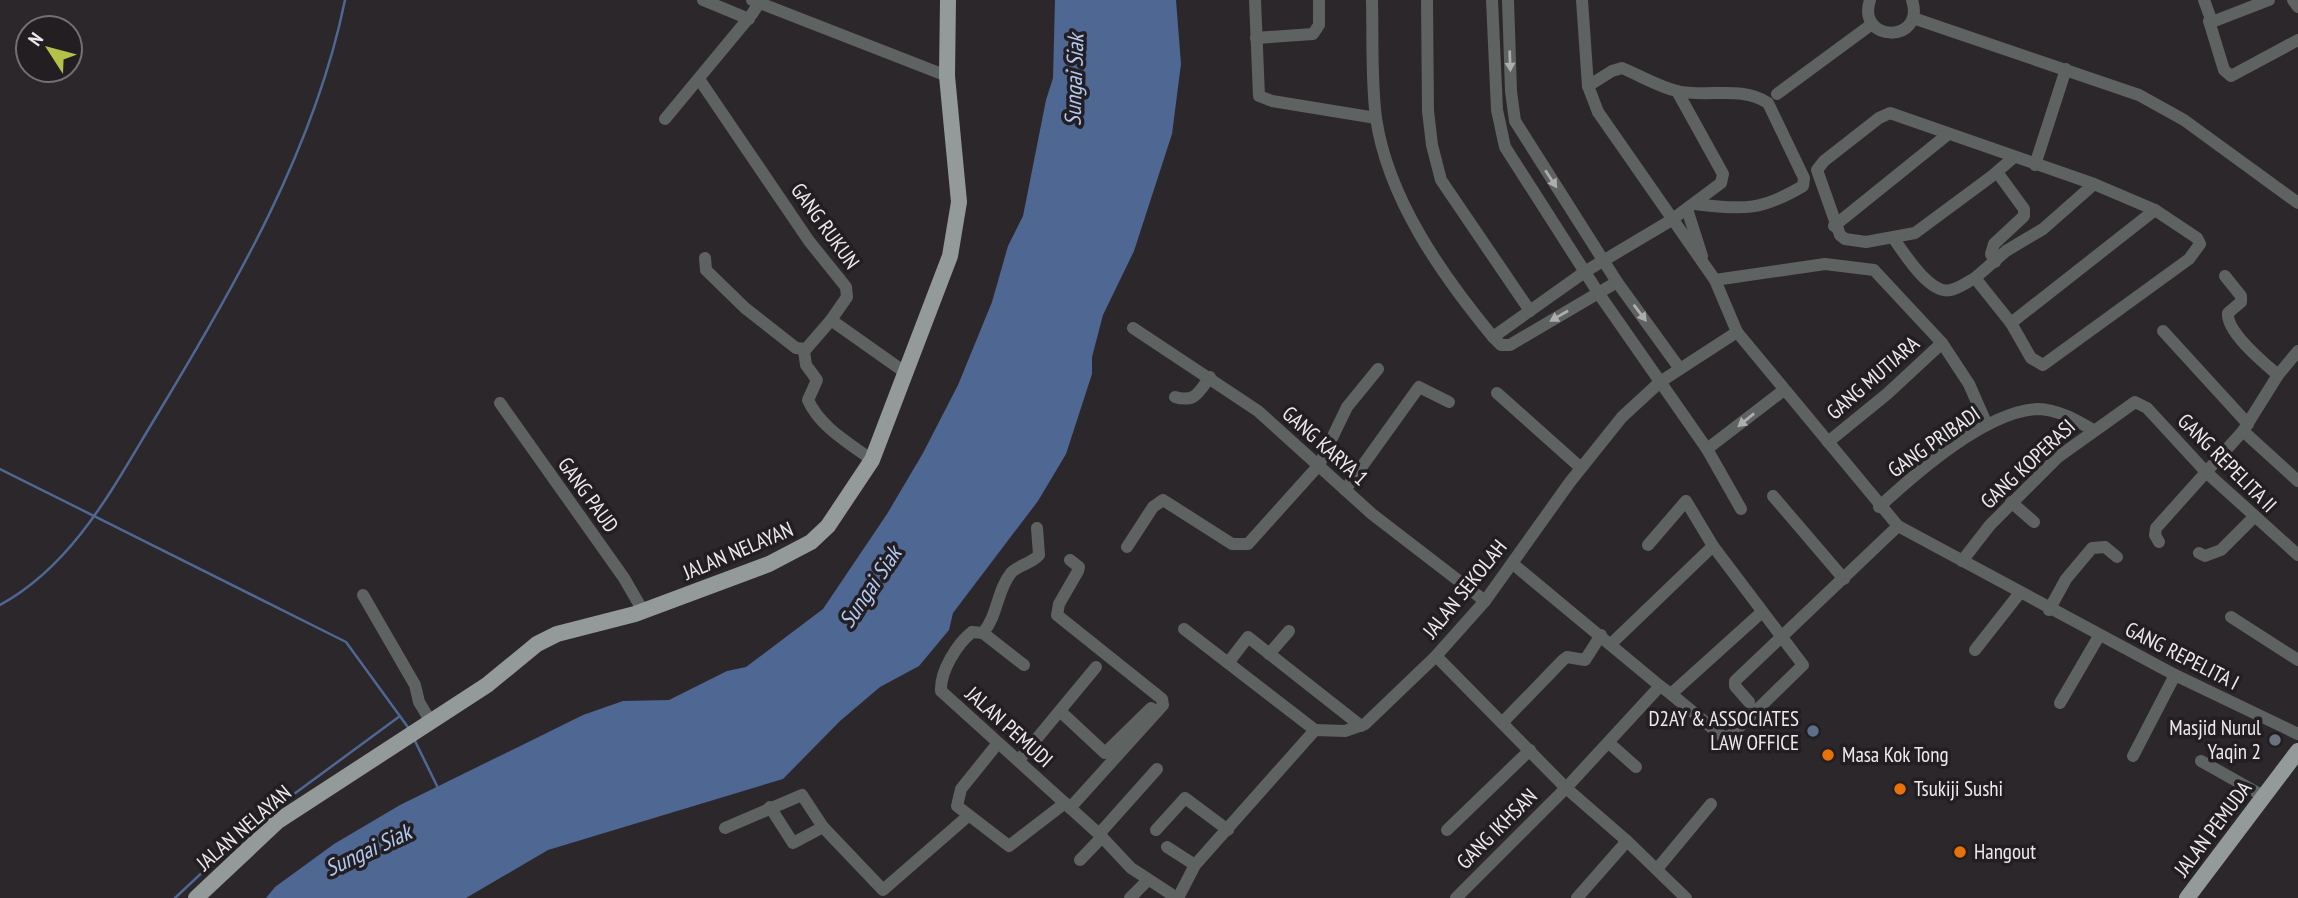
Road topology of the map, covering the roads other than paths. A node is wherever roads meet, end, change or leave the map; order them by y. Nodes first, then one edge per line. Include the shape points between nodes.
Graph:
1 (704, 0) edge
2 (948, 0) edge
3 (1255, 0) edge
4 (1319, 0) edge
5 (1372, 0) edge
6 (1427, 0) edge
7 (1492, 0) edge
8 (1507, 0) edge
9 (1582, 0) edge
10 (1870, 0) edge
11 (1912, 0) edge
12 (2204, 0) edge
13 (2269, 0) edge
14 (2293, 0) edge
15 (755, 7) edge
16 (2298, 7) edge
17 (1913, 18) junction
18 (2209, 21) junction
19 (1872, 24) junction
20 (1256, 38) junction
21 (2298, 40) edge
22 (2066, 69) junction
23 (947, 76) junction
24 (699, 79) junction
25 (1588, 86) junction
26 (1677, 91) junction
27 (1777, 94) dead end
28 (1376, 118) junction
29 (665, 119) dead end
30 (1516, 121) junction
31 (1499, 128) junction
32 (1947, 135) junction
33 (2012, 158) junction
34 (2035, 165) junction
35 (1997, 172) junction
36 (2094, 184) junction
37 (2298, 202) edge
38 (1691, 206) junction
39 (2155, 210) junction
40 (1671, 221) junction
41 (1834, 226) junction
42 (1894, 239) junction
43 (705, 258) dead end
44 (1604, 260) junction
45 (1995, 262) junction
46 (1706, 266) junction
47 (1586, 271) junction
48 (2225, 276) dead end
49 (1975, 278) junction
50 (1715, 281) junction
51 (1616, 282) junction
52 (1598, 294) junction
53 (1530, 311) junction
54 (831, 320) junction
55 (2011, 323) junction
56 (1133, 328) dead end
57 (2163, 331) dead end
58 (1737, 332) junction
59 (1493, 337) junction
60 (1942, 343) junction
61 (1663, 345) junction
62 (804, 351) junction
63 (2298, 351) edge
64 (1644, 358) junction
65 (1378, 369) dead end
66 (1680, 369) junction
67 (906, 373) junction
68 (2278, 375) junction
69 (1210, 377) junction
70 (1660, 382) junction
71 (1784, 390) junction
72 (1497, 393) dead end
73 (1175, 397) dead end
74 (1449, 402) dead end
75 (500, 403) dead end
76 (2129, 405) joint
77 (1987, 425) junction
78 (2245, 428) junction
79 (2093, 430) junction
80 (1828, 442) junction
81 (1707, 449) junction
82 (872, 460) junction
83 (1319, 464) junction
84 (1581, 468) junction
85 (2206, 472) junction
86 (2298, 481) edge
87 (1345, 490) junction
88 (1773, 496) dead end
89 (2011, 502) junction
90 (1879, 507) junction
91 (1741, 509) dead end
92 (2254, 517) junction
93 (2034, 522) dead end
94 (1898, 526) junction
95 (1037, 528) dead end
96 (2159, 542) dead end
97 (1648, 545) dead end
98 (1713, 546) junction
99 (1127, 547) dead end
100 (2199, 553) dead end
101 (2298, 555) edge
102 (2117, 557) dead end
103 (1070, 560) dead end
104 (1962, 561) junction
105 (1513, 564) junction
106 (1844, 579) junction
107 (2019, 594) junction
108 (363, 595) dead end
109 (1485, 601) junction
110 (2049, 610) junction
111 (643, 611) junction
112 (1762, 612) junction
113 (2231, 617) dead end
114 (1184, 629) dead end
115 (1289, 631) dead end
116 (983, 633) junction
117 (1783, 636) junction
118 (2099, 636) junction
119 (1606, 639) junction
120 (1975, 650) dead end
121 (1269, 654) junction
122 (1436, 656) junction
123 (2298, 660) edge
124 (1227, 663) junction
125 (1024, 665) dead end
126 (1096, 667) dead end
127 (2175, 675) junction
128 (1666, 690) junction
129 (1749, 702) dead end
130 (2060, 703) dead end
131 (1151, 708) dead end
132 (1061, 712) junction
133 (1503, 723) junction
134 (426, 724) junction
135 (1361, 726) junction
136 (1315, 730) junction
137 (2298, 734) edge
138 (998, 743) junction
139 (1609, 743) junction
140 (1530, 751) junction
141 (2298, 751) edge
142 (2133, 756) dead end
143 (1018, 760) junction
144 (2201, 761) dead end
145 (1636, 767) dead end
146 (1157, 769) dead end
147 (1566, 788) junction
148 (2265, 797) junction
149 (1711, 803) dead end
150 (1068, 806) junction
151 (770, 807) junction
152 (968, 816) junction
153 (823, 827) junction
154 (725, 828) dead end
155 (1156, 830) dead end
156 (1228, 830) junction
157 (1447, 830) dead end
158 (1101, 836) junction
159 (1627, 841) junction
160 (1167, 847) dead end
161 (1080, 860) dead end
162 (1195, 865) junction
163 (1657, 869) junction
164 (1148, 880) junction
165 (196, 898) edge
166 (1130, 898) edge
167 (1178, 898) edge
168 (1456, 898) edge
169 (1577, 898) edge
170 (1686, 898) edge
171 (2187, 898) edge

1 - 15 street
2 - 23 main road, JALAN NELAYAN
3 - 20 street
4 - 20 street via 1319,25 1313,34
5 - 28 street
6 - 53 street via 1428,111 1441,180
7 - 31 street
8 -> 30 street
9 - 25 street
10 - 19 street
11 - 17 street
12 - 18 street
13 - 18 street
14 - 16 street
15 - 23 street
15 - 24 street
17 - 19 street via 1903,30 1892,33
17 - 22 street
18 - 21 street via 2224,70 2231,76
19 - 27 street
20 - 28 street via 1259,96
22 - 34 street
22 - 37 street via 2139,95 2184,120
23 - 67 main road, JALAN NELAYAN via 959,216 950,256
24 - 29 street
24 - 54 street, GANG RUKUN via 802,232 846,287 847,297
25 - 26 street via 1622,68
25 - 40 street via 1598,113
26 - 38 street via 1723,174 1721,183
26 - 38 street via 1756,96 1768,103 1806,182 1777,202 1749,209
28 - 59 street via 1411,219
30 - 31 street
30 -> 44 street
31 - 47 street via 1505,147
32 - 33 street
32 - 41 street
32 - 41 street via 1890,113 1824,161 1817,170
33 - 34 street
33 - 35 street
34 - 36 street
35 - 42 street via 1915,233
35 - 45 street via 2024,209 2024,216 1994,244 1991,254
36 - 39 street
36 - 45 street via 2043,229
38 - 40 street
38 - 46 street
39 - 55 street
39 - 55 street via 2197,238 2200,244 2189,259 2043,365 2031,358
40 - 44 street
40 - 46 street
41 - 42 street via 1845,239
42 - 49 street via 1914,267 1939,290 1948,291
43 - 62 street via 706,270 745,308
44 - 47 street
44 - 51 street
45 - 49 street
46 - 50 street, GANG REPELITA I
47 - 52 street
47 - 53 street
48 - 68 street via 2241,296 2241,302 2228,313 2228,322 2255,356
49 - 55 street
50 - 58 street, GANG REPELITA I
50 - 60 street via 1825,264 1867,267 1880,274
51 - 52 street
51 -> 61 street
52 -> 59 street via 1510,345 1500,345
52 - 64 street
53 - 59 street
54 - 62 street
54 - 67 street
56 - 69 street, GANG KARYA 1
57 - 78 street
58 - 66 street, JALAN SEKOLAH
58 - 71 street, GANG REPELITA I
60 - 77 street via 1969,384
60 - 80 street, GANG MUTIARA
61 - 64 street
61 - 66 street
62 - 82 street via 806,365 817,380 808,400 812,410
63 - 68 street
64 - 70 street
65 - 83 street via 1347,407
66 - 70 street, JALAN SEKOLAH
67 - 82 main road, JALAN NELAYAN
68 - 78 street
69 - 73 street via 1193,399
69 - 83 street, GANG KARYA 1
70 - 81 street
70 - 84 street, JALAN SEKOLAH via 1622,418
71 - 80 street, GANG REPELITA I
71 -> 81 street
72 - 84 street
74 - 87 street via 1419,387
75 - 111 street, GANG PAUD
76 - 79 street, GANG KOPERASI
76 - 85 street, GANG REPELITA II via 2136,402 2147,408
77 - 79 street, GANG PRIBADI via 2040,409 2072,417
77 - 90 street, GANG PRIBADI
78 - 85 street
78 - 86 street
79 - 89 street, GANG KOPERASI
80 - 90 street, GANG REPELITA I
81 - 91 street
82 - 111 main road, JALAN NELAYAN via 846,502 811,542 769,564
83 - 87 street, GANG KARYA 1
83 - 99 street via 1243,546 1232,544 1163,500 1153,507
84 - 105 street, JALAN SEKOLAH
85 - 92 street, GANG REPELITA II
85 - 96 street via 2156,528
87 - 109 street, GANG KARYA 1
88 - 106 street
89 - 93 street
89 - 104 street, GANG KOPERASI
90 - 94 street, GANG REPELITA I
92 - 100 street via 2214,555
92 - 101 street, GANG REPELITA II
94 - 104 street, GANG REPELITA I
94 - 106 street
95 - 116 street via 1039,555 1010,575 994,620
97 - 98 street via 1686,501
98 - 112 street
98 - 119 street
102 - 110 street via 2105,547 2092,548 2066,579
103 - 150 street via 1079,567 1057,615 1162,699 1163,705
104 - 107 street, GANG REPELITA I
105 - 109 street, JALAN SEKOLAH
105 - 119 street
106 - 117 street
107 - 110 street, GANG REPELITA I
107 - 120 street
108 - 134 street via 415,685
109 - 122 street, JALAN SEKOLAH
110 - 118 street, GANG REPELITA I
111 - 134 main road, JALAN NELAYAN via 557,634 537,644 487,685
112 - 117 street
112 - 128 street, GANG IKHSAN
113 - 123 street
114 - 124 street
115 - 121 street
116 - 125 street
116 - 138 street, JALAN PEMUDI via 972,632 965,638 943,674 941,691
117 - 128 street via 1802,668 1729,737
117 - 129 street via 1734,682
118 - 127 street, GANG REPELITA I
118 - 130 street
119 - 128 street
119 - 133 street via 1585,660 1563,660
121 - 124 street via 1248,637
121 - 135 street
122 - 133 street, JALAN SEKOLAH
122 - 135 street
124 - 136 street
126 - 132 street
127 - 137 street, GANG REPELITA I
127 - 142 street
128 - 139 street, GANG IKHSAN
131 - 132 street via 1105,753
132 - 143 street
133 - 140 street, JALAN SEKOLAH
134 - 165 main road, JALAN NELAYAN via 278,821
135 - 136 street via 1345,732
136 - 156 street
138 - 143 street, JALAN PEMUDI
138 - 152 street via 957,794 957,806
139 - 145 street
139 - 147 street, GANG IKHSAN
140 - 147 street, JALAN SEKOLAH
140 - 157 street
141 - 148 main road, JALAN PEMUDA
143 - 150 street, JALAN PEMUDI
144 - 148 street
146 - 158 street
147 - 159 street, JALAN SEKOLAH
147 - 168 street, GANG IKHSAN
148 - 171 main road, JALAN PEMUDA
149 - 163 street
150 - 152 street via 1009,846
150 - 158 street, JALAN PEMUDI
151 - 153 street via 802,795
151 - 153 street via 793,844
151 - 154 street
152 - 153 street via 883,890
155 - 156 street via 1185,798
156 - 162 street
158 - 161 street
158 - 164 street, JALAN PEMUDI
159 - 163 street, JALAN SEKOLAH
159 - 169 street
160 - 162 street
162 - 167 street
163 - 170 street, JALAN SEKOLAH
164 - 166 street
164 - 167 street, JALAN PEMUDI

